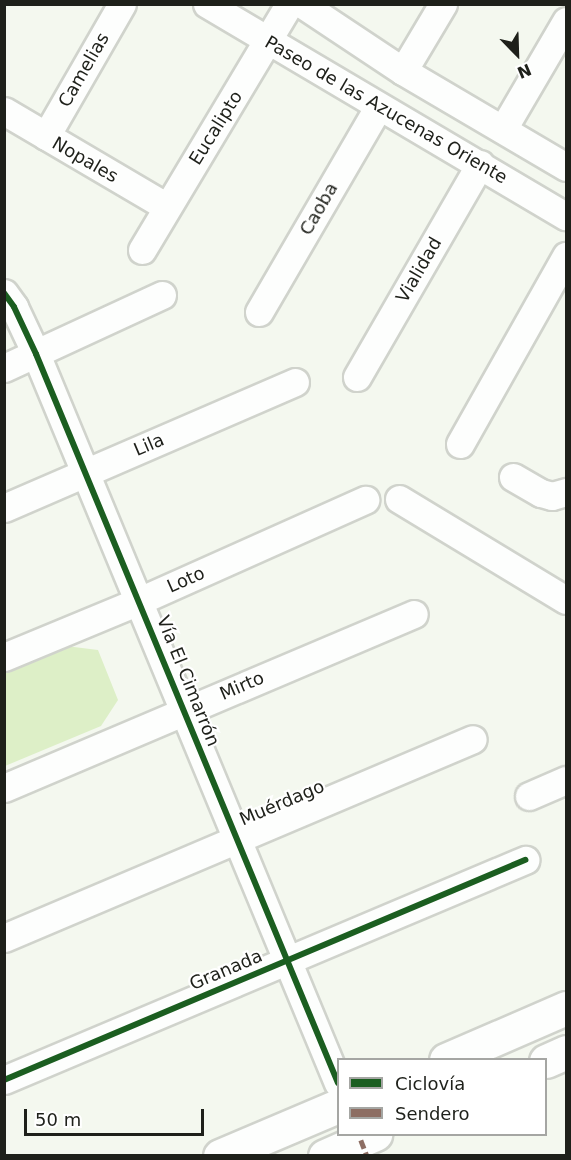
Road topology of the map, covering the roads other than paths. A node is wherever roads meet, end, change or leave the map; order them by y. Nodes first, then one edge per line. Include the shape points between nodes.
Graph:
1 (122, 4) edge
2 (207, 4) edge
3 (289, 4) edge
4 (302, 4) edge
5 (443, 4) edge
6 (567, 21) edge
7 (268, 42) junction
8 (403, 71) junction
9 (379, 106) junction
10 (4, 111) edge
11 (503, 129) junction
12 (46, 136) junction
13 (480, 164) junction
14 (567, 167) edge
15 (167, 207) junction
16 (567, 216) edge
17 (142, 250) dead end
18 (567, 256) edge
19 (4, 293) edge
20 (162, 295) dead end
21 (259, 312) dead end
22 (35, 354) junction
23 (4, 368) edge
24 (357, 377) dead end
25 (294, 382) dead end
26 (460, 444) dead end
27 (84, 474) junction
28 (513, 477) dead end
29 (567, 492) edge
30 (399, 499) dead end
31 (366, 500) dead end
32 (4, 508) edge
33 (567, 600) edge
34 (139, 601) junction
35 (414, 614) dead end
36 (4, 657) edge
37 (184, 710) junction
38 (473, 739) dead end
39 (567, 780) edge
40 (4, 788) edge
41 (529, 796) dead end
42 (236, 838) junction
43 (525, 860) dead end
44 (4, 938) edge
45 (290, 960) junction
46 (567, 1008) edge
47 (567, 1053) edge
48 (448, 1058) edge
49 (547, 1062) edge
50 (337, 1078) edge
51 (4, 1080) edge
52 (337, 1107) edge
53 (366, 1141) edge
54 (220, 1155) edge
55 (325, 1155) edge

1 - 12 street, Camelias
2 - 7 street, Paseo de las Azucenas Oriente
3 - 7 street, Eucalipto
4 - 8 street
5 - 8 street
6 - 11 street
7 - 9 street, Paseo de las Azucenas Oriente
7 - 15 street, Eucalipto
8 - 11 street
9 - 13 street, Paseo de las Azucenas Oriente
9 - 21 street, Caoba
10 - 12 street, Nopales
11 - 14 street
12 - 15 street, Nopales
13 - 16 street, Paseo de las Azucenas Oriente
13 - 24 street, Vialidad
15 - 17 street, Eucalipto
18 - 26 street
19 - 22 street, Vía El Cimarrón
20 - 22 street
22 - 23 street
22 - 27 street, Vía El Cimarrón
25 - 27 street, Lila
27 - 32 street, Lila
27 - 34 street, Vía El Cimarrón
28 - 29 street via 540,493 552,496
30 - 33 street via 435,507
31 - 34 street, Loto
34 - 36 street, Loto
34 - 37 street, Vía El Cimarrón
35 - 37 street, Mirto
37 - 40 street, Mirto
37 - 42 street, Vía El Cimarrón
38 - 42 street, Muérdago
39 - 41 street
42 - 44 street, Muérdago
42 - 45 street, Vía El Cimarrón
43 - 45 street, Granada
45 - 50 street, Vía El Cimarrón
45 - 51 street, Granada
46 - 48 street
47 - 49 street
52 - 54 street
53 - 55 street

